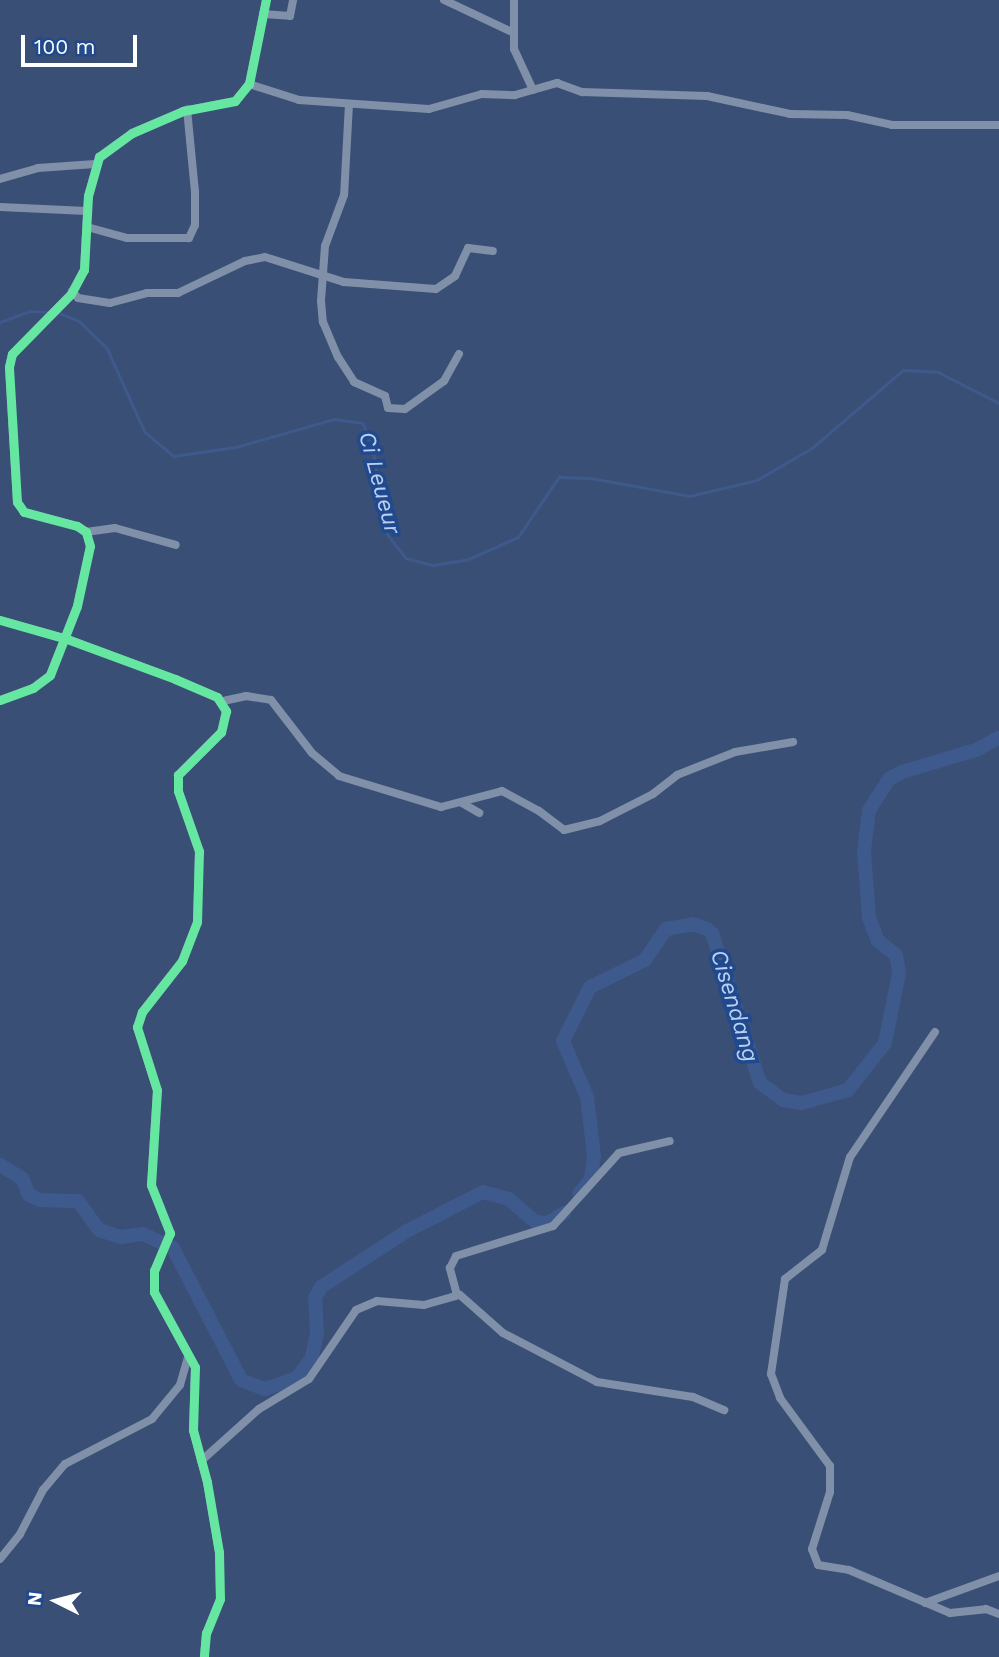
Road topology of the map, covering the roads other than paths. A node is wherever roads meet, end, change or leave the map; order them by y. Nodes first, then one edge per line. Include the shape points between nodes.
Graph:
1 (266, 0) edge
2 (293, 0) edge
3 (444, 0) edge
4 (514, 0) edge
5 (263, 14) junction
6 (512, 32) junction
7 (248, 85) junction
8 (533, 90) junction
9 (349, 104) junction
10 (187, 109) junction
11 (999, 125) edge
12 (94, 164) junction
13 (0, 179) edge
14 (0, 208) edge
15 (87, 211) junction
16 (87, 227) junction
17 (493, 251) dead end
18 (324, 276) junction
19 (72, 293) junction
20 (459, 354) dead end
21 (86, 532) junction
22 (176, 545) dead end
23 (0, 620) edge
24 (67, 639) junction
25 (0, 700) edge
26 (223, 701) junction
27 (793, 742) dead end
28 (462, 803) junction
29 (479, 813) dead end
30 (935, 1032) dead end
31 (670, 1141) dead end
32 (457, 1295) junction
33 (188, 1357) junction
34 (724, 1410) dead end
35 (201, 1461) junction
36 (0, 1559) edge
37 (999, 1576) edge
38 (925, 1603) junction
39 (999, 1614) edge
40 (204, 1657) edge

1 - 5 street
2 - 5 street via 290,16
3 - 6 street
4 - 6 street
5 - 7 street
6 - 8 street via 517,60
7 - 9 street via 283,97
7 - 10 street via 231,104
8 - 9 street via 515,95 481,94 429,109
8 - 11 street via 557,83 582,92 707,96 790,114 847,115 892,125
9 - 18 street via 344,195 325,246
10 - 12 street via 132,133
10 - 16 street via 195,192 195,225 189,238 127,238
12 - 13 street via 38,168
12 - 15 street
14 - 15 street
15 - 16 street
16 - 19 street via 84,270
17 - 18 street via 468,248 455,276 436,289 404,289
18 - 19 street via 265,257 245,261 178,293 147,293 110,303
18 - 20 street via 322,317 338,357 354,382 385,396 388,408 416,405 448,376
19 - 21 street via 20,344 9,367 17,502 23,512 55,517
21 - 22 street via 115,528
21 - 24 street via 88,556
23 - 24 street
24 - 25 street via 44,681
24 - 26 street
26 - 28 street via 246,696 271,700 312,753 339,776 429,804
26 - 33 street via 227,720 221,732 183,768 177,784 199,851 197,922 182,961 142,1012 137,1027 157,1090 151,1185 170,1240 154,1271 154,1292
27 - 28 street via 735,752 677,775 653,794 600,821 566,830 511,793 492,792
28 - 29 street
30 - 38 street via 850,1157 822,1250 785,1279 771,1366 780,1398 830,1466 832,1484 813,1539 814,1560 823,1568 849,1570
31 - 32 street via 619,1153 553,1226 456,1256 450,1268
32 - 34 street via 510,1337 592,1380 693,1397
32 - 35 street via 424,1305 377,1301 362,1305 309,1379 259,1409
33 - 35 street via 196,1372 193,1430
33 - 36 street via 180,1385 152,1419 65,1464
35 - 40 street via 221,1574 220,1599 206,1633
37 - 38 street
38 - 39 street via 957,1614 986,1609

